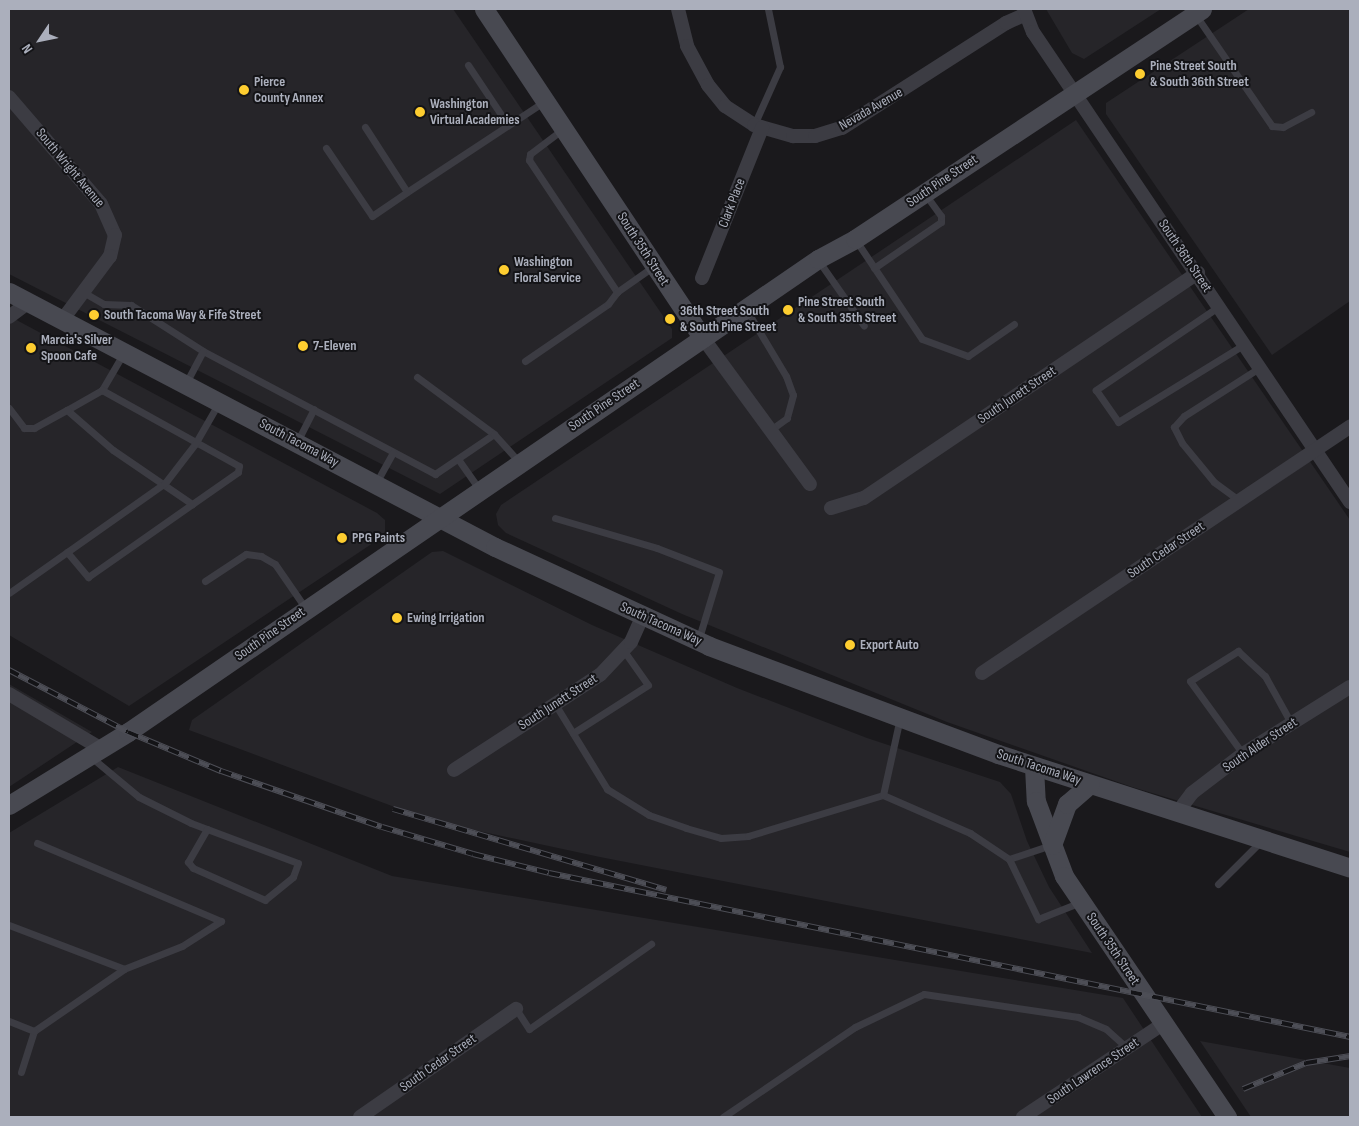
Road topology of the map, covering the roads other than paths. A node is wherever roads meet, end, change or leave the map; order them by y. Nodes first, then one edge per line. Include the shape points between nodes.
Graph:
1 (484, 9) edge
2 (678, 9) edge
3 (768, 9) edge
4 (1198, 11) edge
5 (1024, 12) edge
6 (468, 65) dead end
7 (1075, 92) junction
8 (9, 97) edge
9 (545, 101) junction
10 (1310, 112) dead end
11 (508, 125) junction
12 (758, 126) junction
13 (365, 127) dead end
14 (564, 129) junction
15 (326, 148) dead end
16 (407, 192) junction
17 (924, 193) junction
18 (855, 239) junction
19 (818, 260) junction
20 (654, 266) junction
21 (874, 268) junction
22 (1198, 273) junction
23 (702, 278) dead end
24 (9, 292) edge
25 (82, 292) junction
26 (616, 292) junction
27 (29, 302) junction
28 (746, 308) junction
29 (1218, 308) junction
30 (9, 316) edge
31 (63, 319) junction
32 (1014, 324) dead end
33 (864, 326) dead end
34 (702, 338) junction
35 (1244, 344) junction
36 (203, 351) junction
37 (125, 352) junction
38 (525, 361) dead end
39 (1259, 368) junction
40 (417, 377) dead end
41 (186, 383) junction
42 (102, 390) junction
43 (220, 401) junction
44 (9, 408) edge
45 (314, 409) junction
46 (67, 410) junction
47 (1350, 427) edge
48 (768, 431) junction
49 (494, 434) junction
50 (297, 442) junction
51 (195, 444) junction
52 (1316, 450) junction
53 (393, 452) junction
54 (458, 459) junction
55 (520, 463) junction
56 (165, 483) junction
57 (376, 484) junction
58 (810, 484) dead end
59 (480, 490) junction
60 (1240, 501) junction
61 (1350, 502) edge
62 (192, 504) junction
63 (831, 508) dead end
64 (440, 518) junction
65 (555, 518) dead end
66 (67, 552) junction
67 (205, 581) dead end
68 (9, 593) edge
69 (306, 609) junction
70 (642, 617) junction
71 (698, 641) junction
72 (624, 651) junction
73 (982, 673) dead end
74 (1350, 687) edge
75 (9, 694) edge
76 (555, 704) junction
77 (900, 716) junction
78 (1291, 723) junction
79 (573, 734) junction
80 (94, 752) junction
81 (1243, 754) junction
82 (1034, 767) junction
83 (454, 770) dead end
84 (1090, 784) junction
85 (883, 796) junction
86 (9, 805) edge
87 (1177, 813) junction
88 (207, 829) junction
89 (1262, 840) junction
90 (37, 843) dead end
91 (1052, 845) junction
92 (1010, 859) junction
93 (1350, 868) edge
94 (1218, 884) dead end
95 (1081, 902) junction
96 (9, 925) edge
97 (651, 944) dead end
98 (124, 969) junction
99 (516, 1009) joint
100 (9, 1021) edge
101 (1163, 1024) junction
102 (34, 1031) junction
103 (1127, 1048) junction
104 (21, 1072) dead end
105 (360, 1117) edge
106 (723, 1117) edge
107 (1023, 1117) edge
108 (1227, 1117) edge

1 - 9 main road, South 35th Street
2 - 12 street, Nevada Avenue via 687,46 708,86 724,106
3 - 12 lane via 780,67
4 - 7 main road, South Pine Street
4 - 10 lane via 1272,126 1283,127
5 - 7 street, South 36th Street
5 - 12 street, Nevada Avenue via 842,128 814,136 793,136
6 - 11 lane
7 - 17 main road, South Pine Street
7 - 22 street, South 36th Street
8 - 25 street, South Wright Avenue via 90,189 113,225 114,249
9 - 11 lane
9 - 14 main road, South 35th Street
11 - 16 lane
12 - 23 street, Clark Place
13 - 16 lane
14 - 20 main road, South 35th Street
14 - 26 lane via 530,154 529,160
15 - 16 lane via 372,216
17 - 18 main road, South Pine Street
17 - 21 lane via 941,216 941,222
18 - 19 main road, South Pine Street
18 - 21 lane
19 - 28 main road, South Pine Street
19 - 33 lane
20 - 26 lane
20 - 34 main road, South 35th Street
21 - 32 lane via 922,339 968,356
22 - 29 street, South 36th Street
22 - 63 street, South Junett Street via 864,498
24 - 27 main road, South Tacoma Way
25 - 31 street, South Wright Avenue
25 - 36 lane via 104,304 131,305
26 - 38 lane via 608,304
27 - 30 street
27 - 31 main road, South Tacoma Way
28 - 34 main road, South Pine Street
28 - 48 lane via 786,376 793,395 787,418
29 - 35 street, South 36th Street
29 - 35 lane via 1096,390 1118,422
31 - 37 main road, South Tacoma Way
34 - 48 street, South 35th Street
34 - 55 main road, South Pine Street
35 - 39 street, South 36th Street
36 - 41 lane
36 - 45 lane
37 - 41 main road, South Tacoma Way
37 - 42 lane
39 - 52 street, South 36th Street
39 - 60 lane via 1184,416 1174,427 1214,482
40 - 49 lane
41 - 43 main road, South Tacoma Way
42 - 46 lane
42 - 51 lane
43 - 50 main road, South Tacoma Way
43 - 51 lane
44 - 46 lane via 24,428 34,428
45 - 50 lane
45 - 53 lane
46 - 56 lane via 113,450
47 - 52 street, South Cedar Street
48 - 58 street, South 35th Street
49 - 54 lane
49 - 55 lane
50 - 57 main road, South Tacoma Way
51 - 56 lane
51 - 62 lane via 239,466 238,472
52 - 60 street, South Cedar Street
52 - 61 street, South 36th Street
53 - 54 lane via 435,474
53 - 57 lane
54 - 59 lane
55 - 59 main road, South Pine Street
56 - 62 lane
56 - 66 lane
57 - 64 main road, South Tacoma Way
59 - 64 main road, South Pine Street
60 - 73 street, South Cedar Street
62 - 66 lane via 88,577
64 - 69 main road, South Pine Street
64 - 70 main road, South Tacoma Way
65 - 71 lane via 657,548 719,572
66 - 68 lane
67 - 69 lane via 246,554 261,556 275,564
69 - 80 main road, South Pine Street
70 - 71 main road, South Tacoma Way
70 - 72 street, South Junett Street
71 - 77 main road, South Tacoma Way
72 - 76 street, South Junett Street via 600,675
72 - 79 lane via 648,685
74 - 78 street, South Alder Street
75 - 80 street
76 - 79 lane
76 - 83 street, South Junett Street
77 - 82 main road, South Tacoma Way
77 - 85 lane
78 - 81 street, South Alder Street
78 - 81 lane via 1265,676 1238,651 1190,681
79 - 85 lane via 607,789 649,815 721,838 748,836
80 - 86 main road, South Pine Street
80 - 88 lane via 139,797
81 - 87 street, South Alder Street via 1192,793
82 - 84 main road, South Tacoma Way
82 - 91 main road, South 35th Street via 1036,801
84 - 87 main road, South Tacoma Way
84 - 91 main road via 1067,804
85 - 92 lane via 970,833
87 - 89 main road, South Tacoma Way
88 - 88 lane via 298,863 293,877 264,900 193,868 188,862
89 - 93 main road, South Tacoma Way
89 - 94 lane
90 - 98 lane via 221,921 182,946
91 - 92 lane
91 - 95 main road, South 35th Street via 1064,876
92 - 95 lane via 1038,919
95 - 101 main road, South 35th Street
96 - 98 lane
97 - 99 lane via 529,1029
98 - 102 lane
99 - 105 street, South Cedar Street
100 - 102 lane
101 - 103 street, South Lawrence Street
101 - 108 main road, South 35th Street
102 - 104 lane
103 - 106 lane via 1106,1029 1078,1017 924,994 855,1027
103 - 107 street, South Lawrence Street

